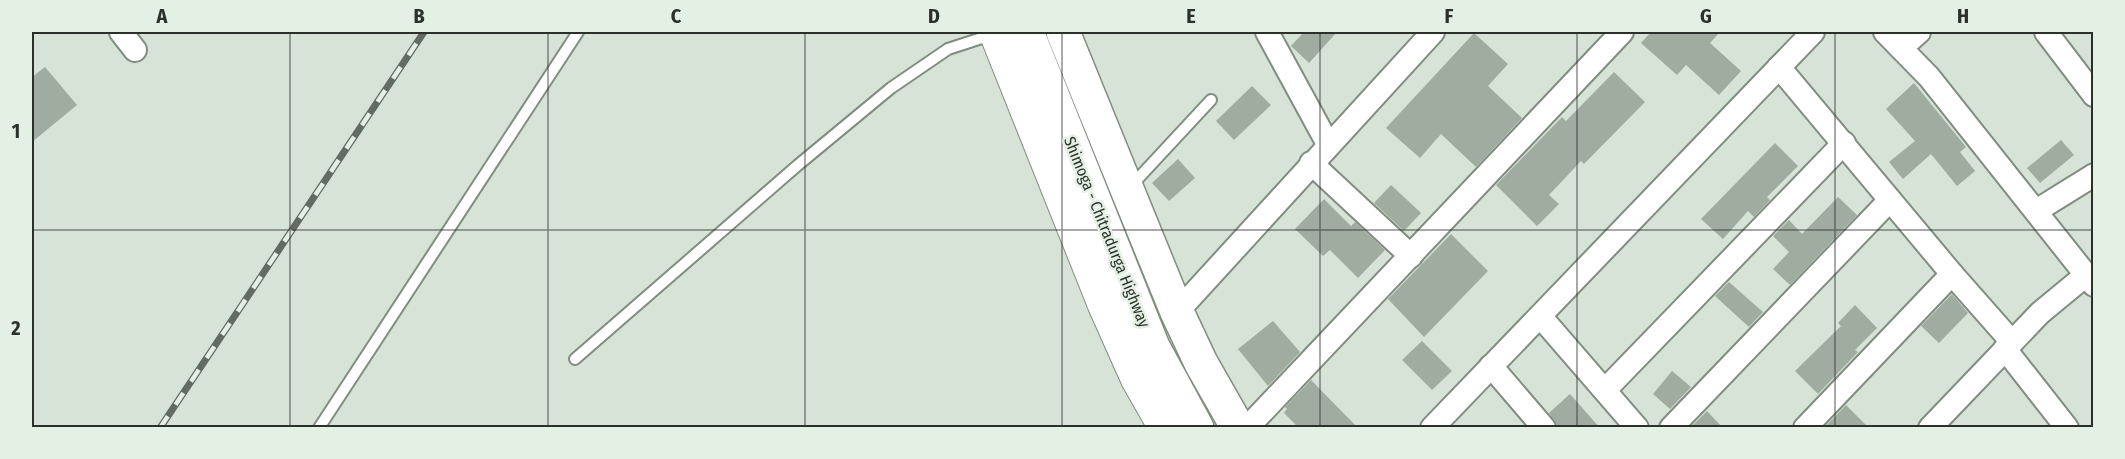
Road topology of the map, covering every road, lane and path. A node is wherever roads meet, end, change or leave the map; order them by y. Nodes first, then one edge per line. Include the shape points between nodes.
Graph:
1 (120, 32) edge
2 (578, 32) edge
3 (1006, 32) edge
4 (1063, 32) edge
5 (1267, 32) edge
6 (1433, 32) edge
7 (1622, 32) edge
8 (1813, 32) edge
9 (1885, 32) edge
10 (1918, 32) edge
11 (2046, 32) edge
12 (1901, 48) junction
13 (135, 50) dead end
14 (1779, 66) junction
15 (2094, 95) edge
16 (1211, 100) dead end
17 (1844, 143) junction
18 (1328, 144) junction
19 (1311, 163) junction
20 (2094, 175) edge
21 (1128, 189) junction
22 (1890, 200) junction
23 (2036, 212) junction
24 (1411, 256) junction
25 (1952, 274) junction
26 (2090, 280) edge
27 (1177, 312) junction
28 (1540, 316) junction
29 (2009, 345) junction
30 (575, 359) dead end
31 (1491, 366) junction
32 (1605, 390) junction
33 (1941, 424) edge
34 (319, 428) edge
35 (1165, 428) edge
36 (1197, 428) edge
37 (1238, 428) edge
38 (1247, 428) edge
39 (1432, 428) edge
40 (1544, 428) edge
41 (1637, 428) edge
42 (1671, 428) edge
43 (1805, 428) edge
44 (2067, 428) edge

1 - 13 street
2 - 34 lane
3 - 30 lane via 948,49 891,88
3 - 35 street via 1104,305 1137,379
3 - 36 main road, Shimoga - Chitradurga Highway via 1153,347
4 - 21 main road
5 - 18 street
6 - 18 street
7 - 24 street
8 - 14 street
9 - 12 street
10 - 12 street
11 - 15 street
12 - 23 street via 1929,77
14 - 17 street
14 - 28 street
16 - 21 lane
17 - 22 street
17 - 32 street
18 - 19 street
19 - 24 street
19 - 27 street
20 - 23 street
21 - 27 main road
22 - 25 street
22 - 42 street
23 - 26 street
24 - 38 street
25 - 29 street
25 - 43 street
26 - 29 street via 2040,313
27 - 37 main road
28 - 31 street
28 - 32 street
29 - 33 street
29 - 44 street
31 - 39 street
31 - 40 street
32 - 41 street

